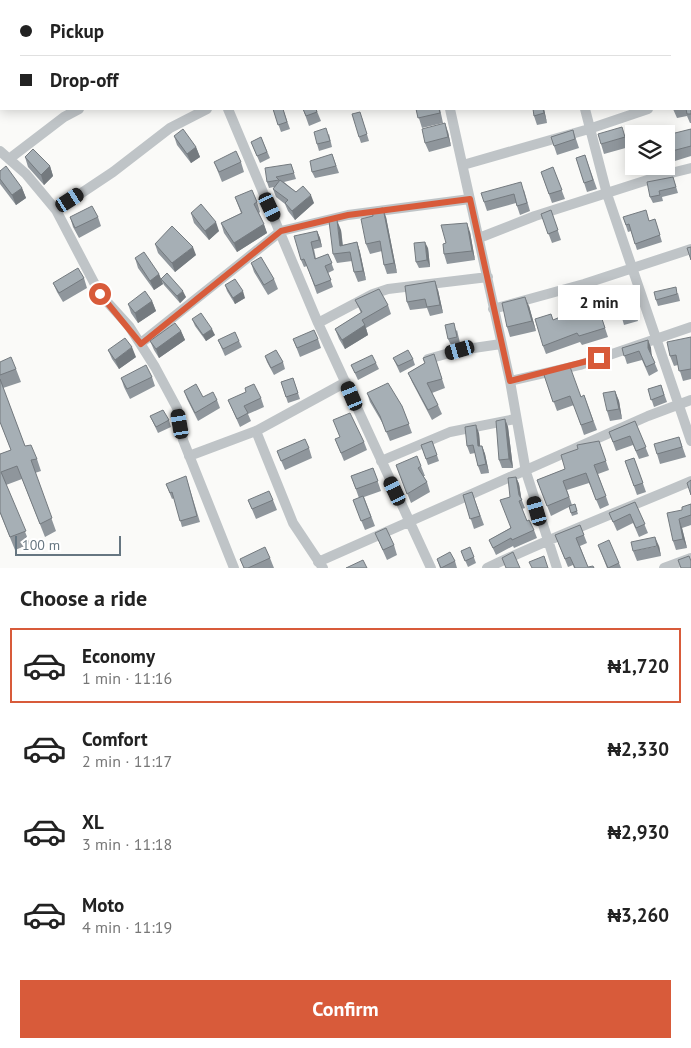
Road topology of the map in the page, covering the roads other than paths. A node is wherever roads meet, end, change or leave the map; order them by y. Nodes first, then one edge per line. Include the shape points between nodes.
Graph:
1 (77, 110) edge
2 (205, 110) edge
3 (450, 110) edge
4 (585, 110) edge
5 (645, 110) edge
6 (228, 111) edge
7 (589, 129) junction
8 (0, 151) edge
9 (9, 159) junction
10 (464, 165) junction
11 (691, 168) edge
12 (607, 194) junction
13 (470, 199) junction
14 (56, 210) junction
15 (281, 231) junction
16 (479, 238) junction
17 (691, 249) edge
18 (633, 267) junction
19 (488, 277) junction
20 (493, 309) junction
21 (318, 323) junction
22 (691, 327) edge
23 (656, 338) junction
24 (141, 344) junction
25 (501, 344) junction
26 (428, 359) edge
27 (510, 381) junction
28 (346, 382) junction
29 (691, 400) edge
30 (679, 404) junction
31 (515, 418) junction
32 (256, 430) junction
33 (691, 441) edge
34 (189, 456) junction
35 (381, 461) junction
36 (526, 472) junction
37 (691, 481) edge
38 (409, 521) junction
39 (547, 539) junction
40 (691, 558) edge
41 (320, 565) edge
42 (234, 568) edge
43 (431, 568) edge
44 (487, 568) edge
45 (557, 568) edge
46 (664, 568) edge

1 - 9 street
2 - 14 street via 170,128
3 - 10 street
4 - 7 street
5 - 7 street
6 - 15 street
7 - 10 street
7 - 12 street
8 - 9 street
9 - 14 street
10 - 13 street
11 - 12 street
12 - 16 street via 535,216
12 - 18 street
13 - 15 street via 348,215
13 - 16 street
14 - 24 street via 100,294
15 - 21 street
15 - 24 street
16 - 19 street
17 - 18 street
18 - 20 street
18 - 23 street
19 - 20 street
19 - 21 street via 388,289
20 - 25 street
21 - 28 street
22 - 23 street
23 - 27 street via 580,365
23 - 30 street
24 - 34 street via 177,408
25 - 26 street
25 - 27 street
27 - 31 street
28 - 32 street
28 - 35 street
29 - 30 street
30 - 33 street
30 - 36 street
31 - 35 street via 450,432
31 - 36 street
32 - 34 street
32 - 41 street via 293,523
34 - 42 street
35 - 38 street
36 - 38 street
36 - 39 street
37 - 39 street
38 - 41 street
38 - 43 street
39 - 44 street
39 - 45 street
40 - 46 street

